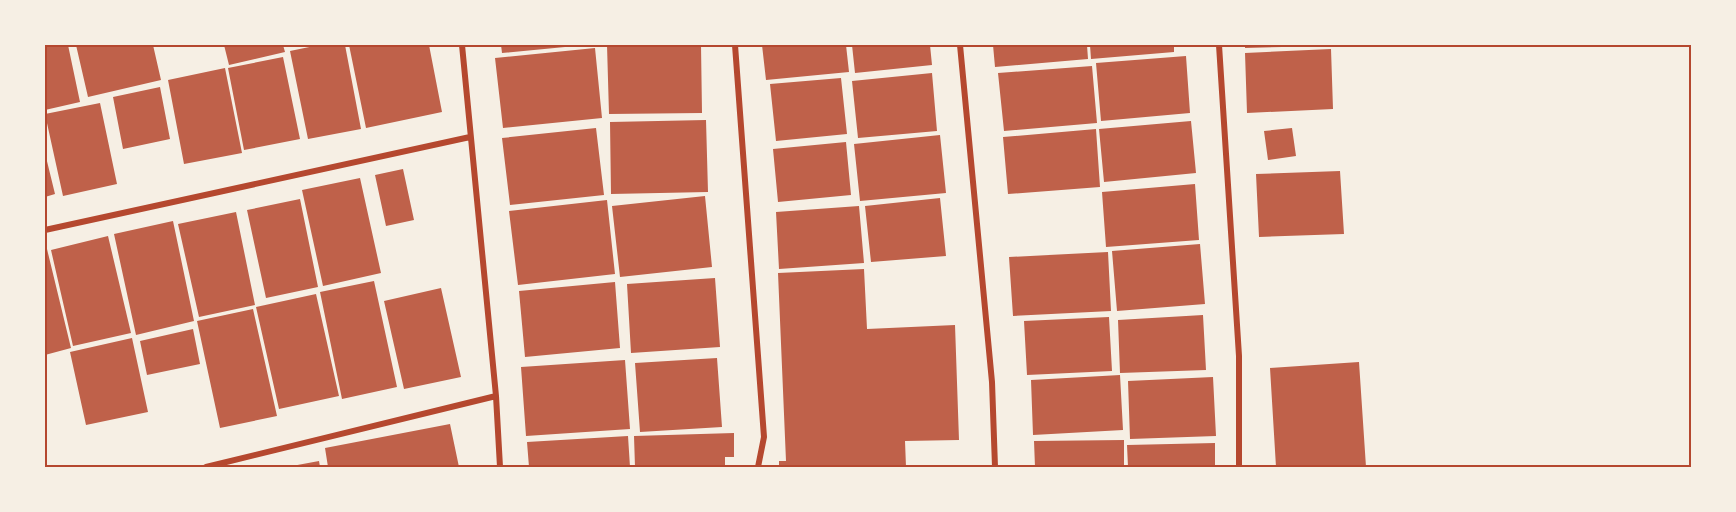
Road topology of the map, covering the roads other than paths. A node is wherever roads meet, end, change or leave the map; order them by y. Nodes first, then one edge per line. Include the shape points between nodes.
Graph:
1 (462, 45) edge
2 (735, 45) edge
3 (960, 45) edge
4 (1219, 45) edge
5 (470, 137) junction
6 (45, 230) edge
7 (496, 396) junction
8 (206, 467) edge
9 (500, 467) edge
10 (758, 467) edge
11 (995, 467) edge
12 (1239, 467) edge

1 - 5 street
2 - 10 street via 764,437
3 - 11 street via 992,382
4 - 12 street via 1239,356
5 - 6 street
5 - 7 street
7 - 8 street
7 - 9 street

